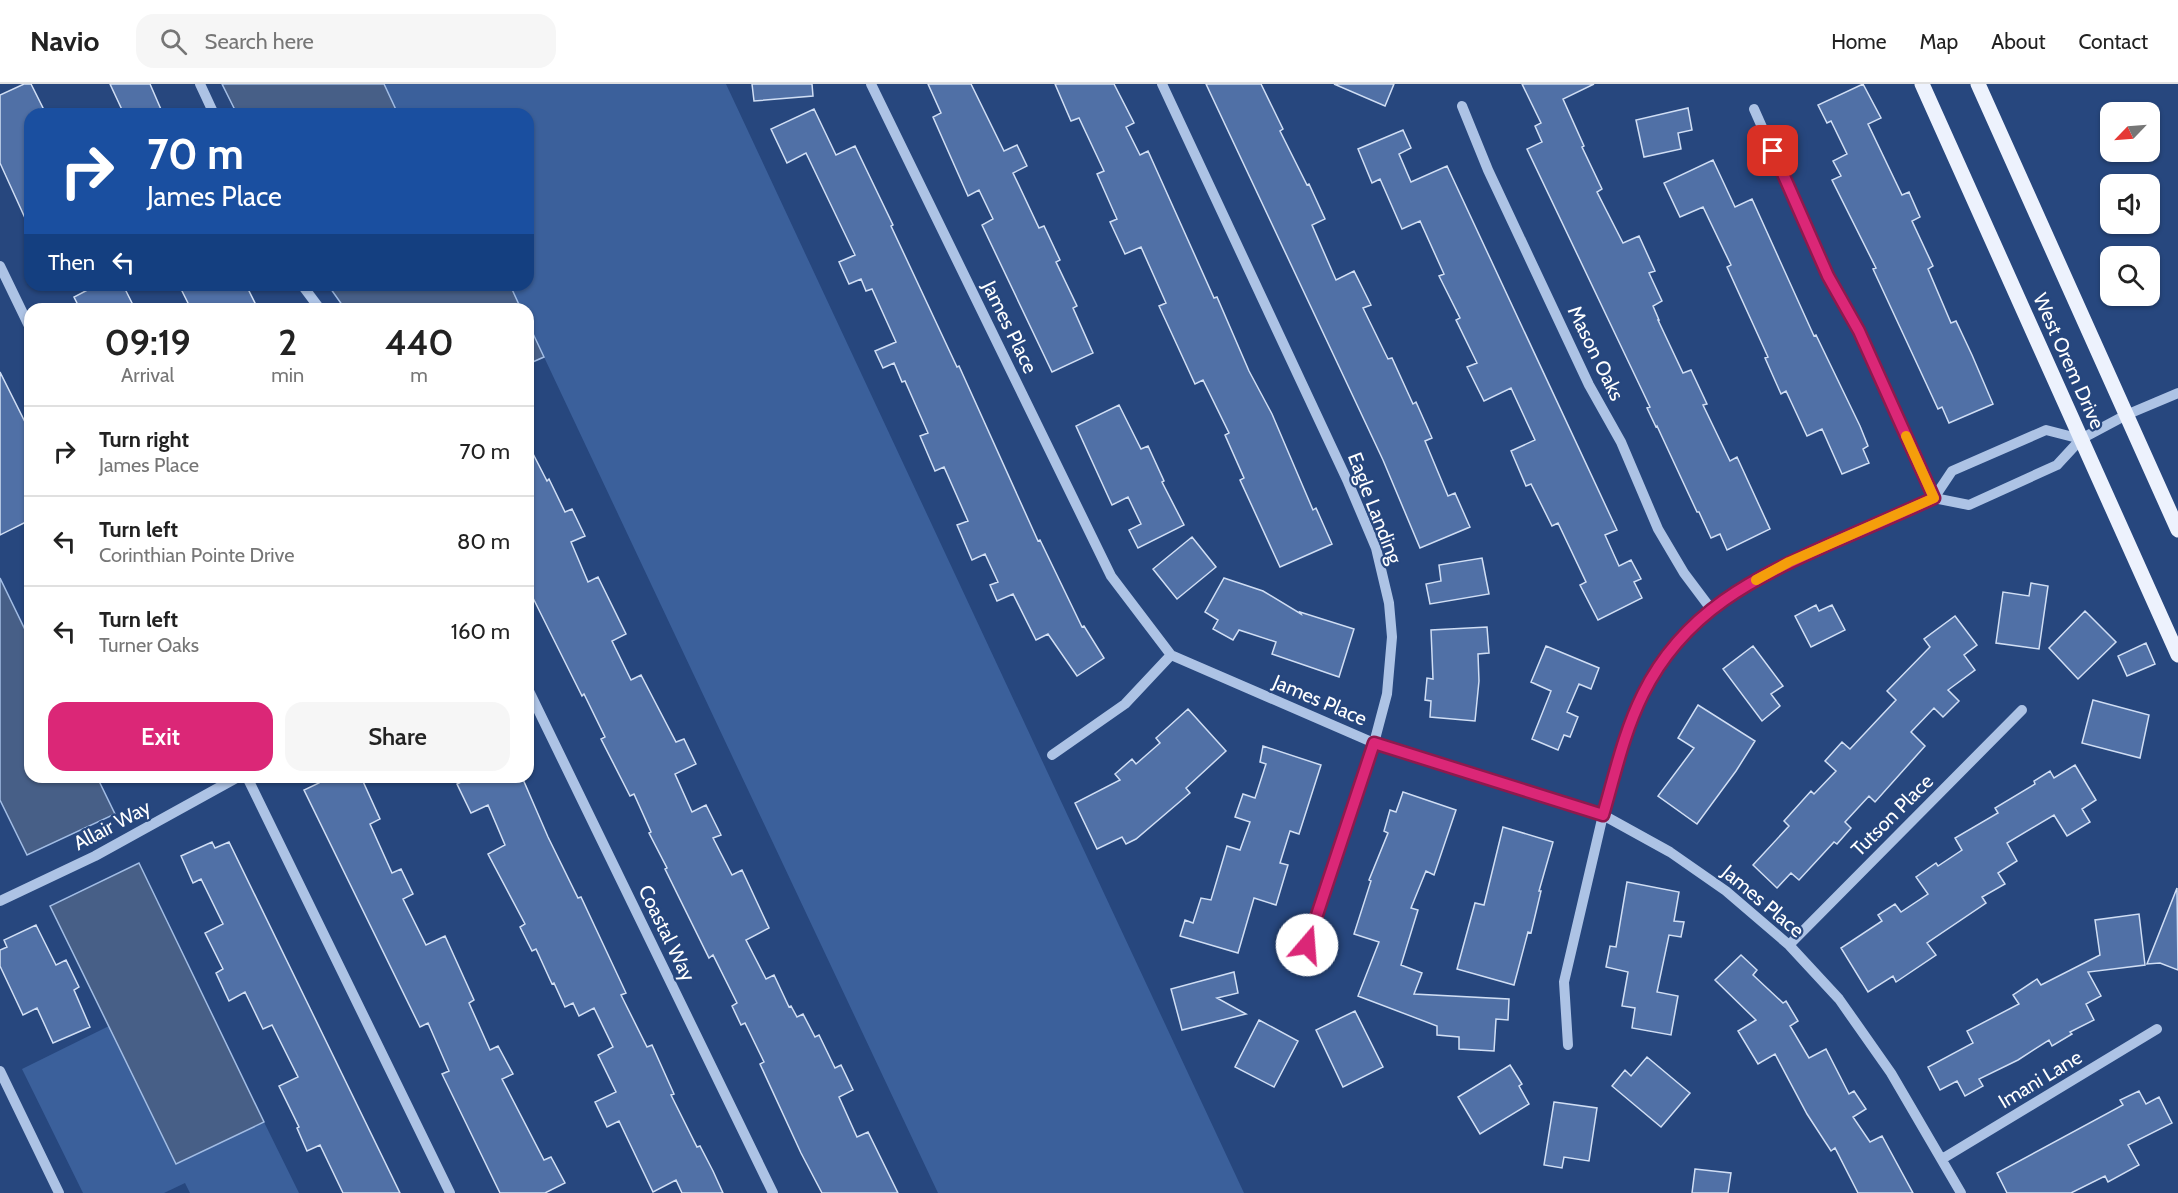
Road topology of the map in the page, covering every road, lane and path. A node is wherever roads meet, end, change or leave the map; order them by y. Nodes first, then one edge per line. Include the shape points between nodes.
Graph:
1 (200, 84) edge
2 (871, 84) edge
3 (1162, 84) edge
4 (1922, 84) edge
5 (1978, 84) edge
6 (1462, 106) dead end
7 (211, 108) edge
8 (1754, 109) dead end
9 (0, 266) edge
10 (24, 316) edge
11 (2178, 393) edge
12 (2126, 415) junction
13 (2081, 439) junction
14 (1934, 498) junction
15 (2178, 530) edge
16 (1711, 609) junction
17 (2178, 655) edge
18 (1171, 656) junction
19 (534, 701) edge
20 (2022, 711) dead end
21 (1374, 743) junction
22 (1052, 755) dead end
23 (227, 783) edge
24 (250, 783) edge
25 (1603, 815) junction
26 (0, 901) edge
27 (1789, 945) junction
28 (1300, 968) dead end
29 (2157, 1029) dead end
30 (1568, 1045) dead end
31 (0, 1071) edge
32 (1942, 1159) junction
33 (59, 1193) edge
34 (450, 1193) edge
35 (773, 1193) edge
36 (1961, 1193) edge

1 - 7 street
2 - 18 street, James Place via 1111,576
3 - 21 street, Eagle Landing via 1376,548 1389,603 1392,637 1387,694
4 - 13 main road, West Orem Drive
5 - 12 main road, West Orem Drive
6 - 16 street, Mason Oaks via 1488,170 1658,529
8 - 14 street
9 - 10 street
11 - 12 street
12 - 13 street
12 - 15 main road, West Orem Drive
13 - 14 street via 2057,465 1969,506
13 - 14 street via 2046,430 1952,471
13 - 17 main road, West Orem Drive
14 - 16 street via 1789,562
16 - 25 street via 1667,654 1644,693 1627,731
18 - 21 street, James Place
18 - 22 street via 1125,704
19 - 35 street, Coastal Way
20 - 27 street, Tutson Place
21 - 25 street, James Place
21 - 28 street, Eagle Landing
23 - 26 street, Allair Way via 95,856
24 - 34 street
25 - 27 street, James Place via 1670,852 1726,891
25 - 30 street via 1564,982
27 - 32 street, James Place via 1839,999 1891,1072
29 - 32 street, Imani Lane
31 - 33 street
32 - 36 street, James Place

